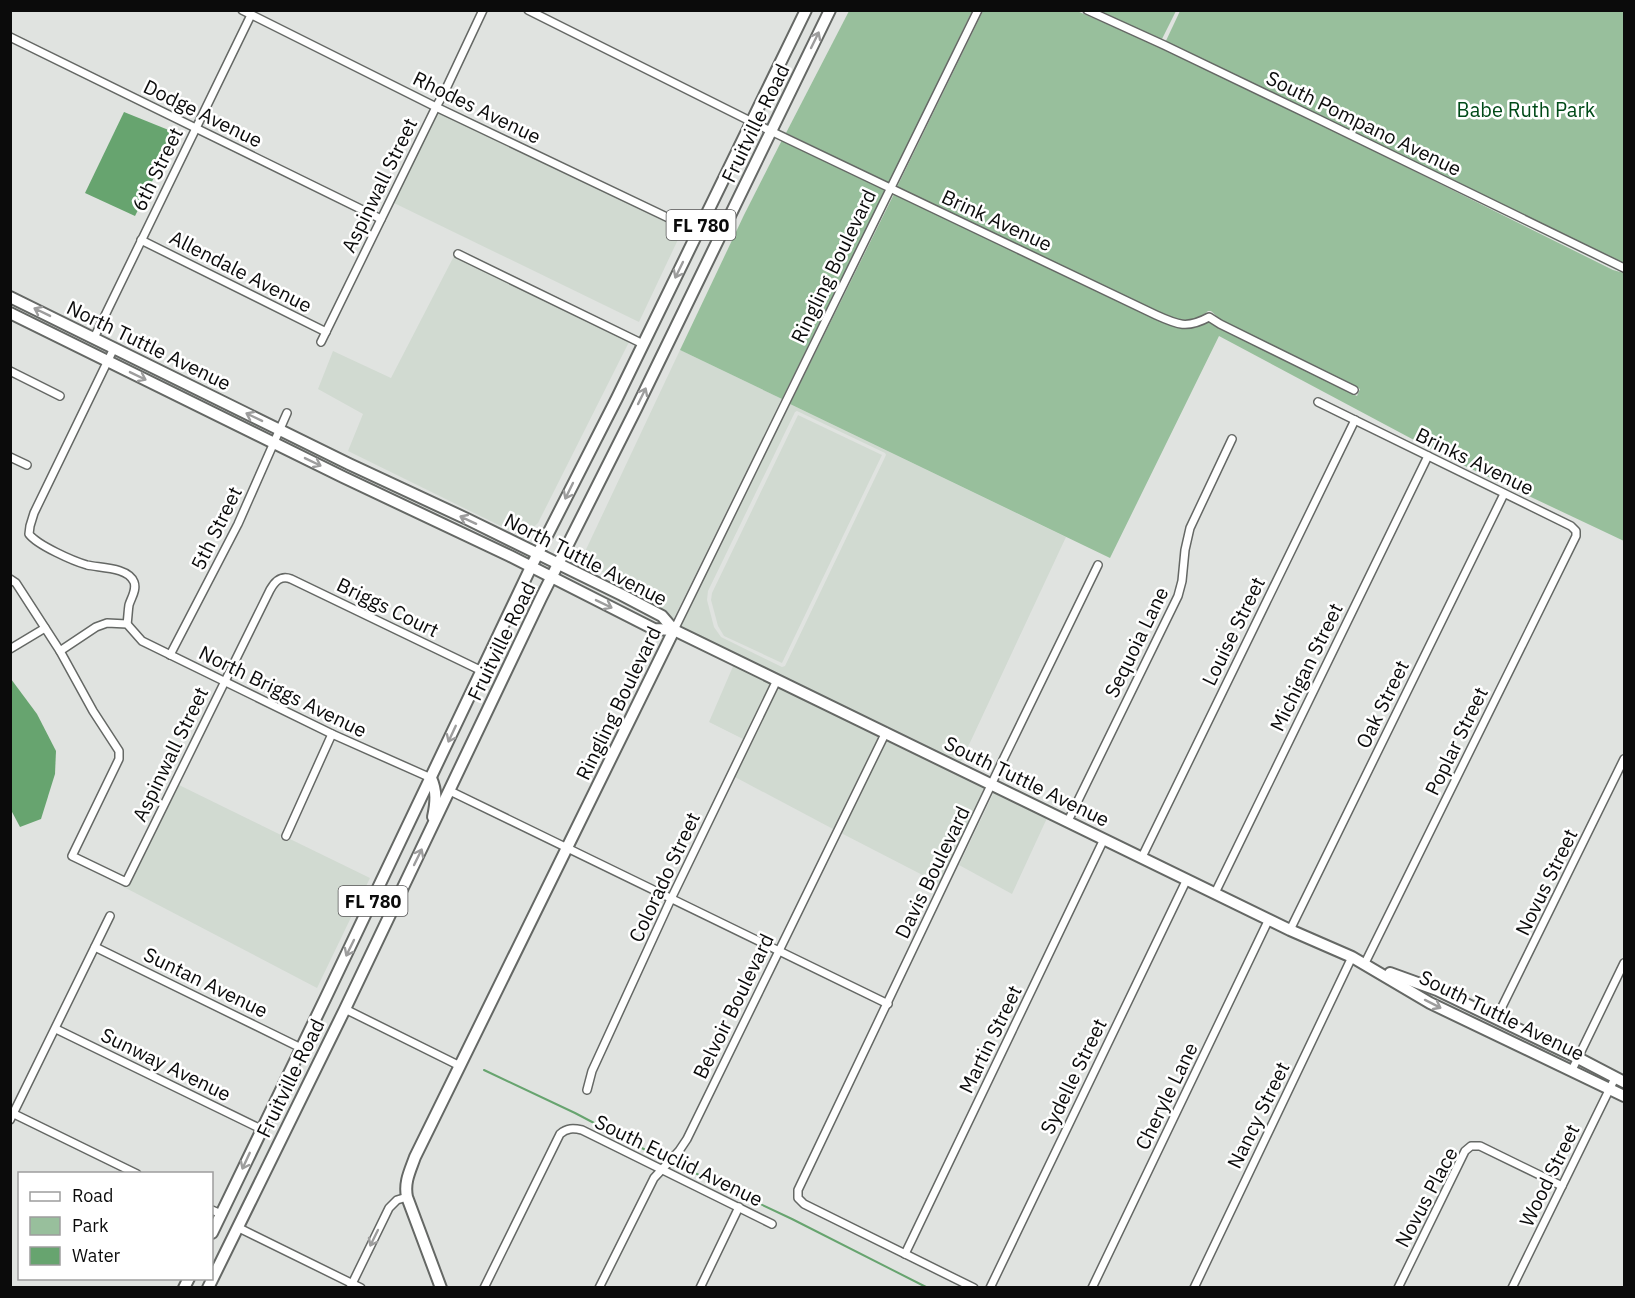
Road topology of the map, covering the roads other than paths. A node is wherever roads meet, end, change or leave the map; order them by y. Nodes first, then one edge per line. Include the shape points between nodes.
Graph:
1 (242, 10) edge
2 (483, 10) edge
3 (528, 10) edge
4 (806, 10) edge
5 (830, 10) edge
6 (978, 10) edge
7 (1087, 10) edge
8 (251, 15) junction
9 (10, 37) edge
10 (436, 106) junction
11 (752, 122) junction
12 (195, 128) junction
13 (772, 131) junction
14 (891, 189) junction
15 (381, 219) junction
16 (698, 232) junction
17 (141, 240) junction
18 (458, 254) dead end
19 (1624, 268) edge
20 (10, 297) edge
21 (10, 313) edge
22 (326, 332) junction
23 (94, 338) junction
24 (321, 342) dead end
25 (643, 344) junction
26 (114, 348) junction
27 (107, 361) junction
28 (10, 371) edge
29 (1354, 390) dead end
30 (60, 396) dead end
31 (1318, 402) dead end
32 (287, 413) dead end
33 (1355, 420) junction
34 (279, 429) junction
35 (1232, 439) dead end
36 (273, 442) junction
37 (1428, 456) junction
38 (10, 457) edge
39 (27, 465) dead end
40 (1503, 494) junction
41 (1576, 534) joint
42 (538, 554) junction
43 (558, 564) junction
44 (1098, 565) dead end
45 (531, 567) junction
46 (551, 578) junction
47 (10, 579) edge
48 (280, 579) joint
49 (127, 624) junction
50 (45, 628) junction
51 (674, 630) junction
52 (10, 649) edge
53 (60, 651) junction
54 (170, 655) junction
55 (482, 671) junction
56 (777, 680) junction
57 (225, 682) junction
58 (886, 732) junction
59 (332, 734) junction
60 (1624, 759) edge
61 (431, 778) junction
62 (992, 784) junction
63 (450, 791) junction
64 (1068, 820) junction
65 (430, 832) junction
66 (286, 836) dead end
67 (1104, 839) junction
68 (567, 848) junction
69 (1142, 857) junction
70 (1187, 879) junction
71 (1215, 893) junction
72 (671, 899) junction
73 (110, 916) dead end
74 (1269, 919) junction
75 (1290, 930) junction
76 (95, 947) junction
77 (778, 951) junction
78 (1352, 957) junction
79 (1365, 963) junction
80 (1624, 963) edge
81 (888, 1004) junction
82 (345, 1009) junction
83 (1496, 1019) junction
84 (56, 1029) junction
85 (302, 1048) junction
86 (1578, 1058) junction
87 (460, 1066) junction
88 (1572, 1070) junction
89 (1616, 1083) edge
90 (587, 1090) dead end
91 (1624, 1096) edge
92 (12, 1115) edge
93 (261, 1129) junction
94 (660, 1170) junction
95 (134, 1172) edge
96 (1562, 1186) junction
97 (407, 1197) junction
98 (739, 1207) junction
99 (216, 1212) edge
100 (772, 1224) dead end
101 (237, 1227) junction
102 (213, 1228) edge
103 (904, 1254) junction
104 (213, 1277) edge
105 (351, 1285) edge
106 (361, 1287) edge
107 (441, 1287) edge
108 (484, 1287) edge
109 (599, 1287) edge
110 (700, 1287) edge
111 (975, 1287) edge
112 (990, 1287) edge
113 (1092, 1287) edge
114 (1194, 1287) edge
115 (1398, 1287) edge
116 (1512, 1287) edge

1 - 8 street, Rhodes Avenue
2 - 10 street, Aspinwall Street
3 - 11 street, Brink Avenue
4 - 11 main road, Fruitville Road / FL 780
13 -> 5 main road, Fruitville Road / FL 780
6 - 14 street, Ringling Boulevard
7 - 19 street, South Pompano Avenue
8 - 10 street, Rhodes Avenue
8 - 12 street, 6th Street
9 - 12 street, Dodge Avenue
10 - 15 street, Aspinwall Street
10 - 16 street, Rhodes Avenue
11 - 13 street, Brink Avenue
11 - 16 main road, Fruitville Road / FL 780
12 - 15 street, Dodge Avenue
12 - 17 street, 6th Street
13 - 14 street, Brink Avenue
43 -> 13 main road, Fruitville Road / FL 780
14 - 29 street, Brink Avenue via 1165,320 1193,325 1209,317
14 - 51 street, Ringling Boulevard
15 - 22 street, Aspinwall Street
16 -> 25 main road, Fruitville Road / FL 780
17 - 22 street, Allendale Avenue
17 - 23 street, 6th Street
18 - 25 street
23 -> 20 main road, North Tuttle Avenue
21 - 27 main road, North Tuttle Avenue
22 - 24 street, Aspinwall Street
23 - 26 main road, North Tuttle Avenue
25 -> 42 main road, Fruitville Road / FL 780
26 - 27 street
34 -> 26 main road, North Tuttle Avenue
27 -> 36 main road, North Tuttle Avenue
27 - 49 street via 34,513 29,534 75,561 121,571 130,577 135,589
28 - 30 street
31 - 33 street, Brinks Avenue
32 - 34 street, 5th Street
33 - 37 street, Brinks Avenue
33 - 69 street, Louise Street
34 - 36 street, 5th Street
42 -> 34 main road, North Tuttle Avenue
35 - 64 street, Sequoia Lane via 1190,528 1178,596
36 -> 45 main road, North Tuttle Avenue
36 - 54 street, 5th Street via 238,524
37 - 40 street, Brinks Avenue
37 - 71 street, Michigan Street
38 - 39 street
40 - 41 street, Brinks Avenue via 1571,526
40 - 75 street, Oak Street
41 - 79 street, Poplar Street
42 - 43 main road, North Tuttle Avenue
42 - 45 main road, Fruitville Road / FL 780
43 - 46 main road, Fruitville Road / FL 780
43 - 51 main road, North Tuttle Avenue via 662,616
44 - 62 street, Davis Boulevard
45 - 46 main road, North Tuttle Avenue
45 - 55 main road, Fruitville Road / FL 780
46 -> 51 main road, North Tuttle Avenue via 654,629
46 - 63 main road, Fruitville Road / FL 780
47 - 50 street
48 - 55 street, Briggs Court via 291,579
48 - 57 street, Aspinwall Street via 270,590
49 - 53 street via 96,627
49 - 54 street, North Briggs Avenue via 142,641
50 - 52 street
50 - 53 street
51 - 56 main road, South Tuttle Avenue
51 - 68 main road, Ringling Boulevard
53 - 57 street, Aspinwall Street via 120,755 72,856 126,882
54 - 57 street, North Briggs Avenue
55 -> 61 main road, Fruitville Road / FL 780
56 - 58 main road, South Tuttle Avenue
56 - 72 street, Colorado Street
57 - 59 street, North Briggs Avenue
58 - 62 main road, South Tuttle Avenue
58 - 77 street, Belvoir Boulevard
59 - 61 street, North Briggs Avenue
59 - 66 street
60 - 83 street, Novus Street
61 - 65 main road via 436,801
61 -> 85 main road, Fruitville Road / FL 780
62 - 64 main road, South Tuttle Avenue
62 - 81 street, Davis Boulevard
63 - 65 main road, Fruitville Road / FL 780
63 - 68 street
64 - 67 main road, South Tuttle Avenue
82 -> 65 main road, Fruitville Road / FL 780
67 - 69 main road, South Tuttle Avenue
67 - 103 street, Martin Street
68 - 72 street
68 - 87 main road, Ringling Boulevard
69 - 70 main road, South Tuttle Avenue
70 - 71 main road, South Tuttle Avenue
70 - 112 street, Sydelle Street
71 - 74 main road, South Tuttle Avenue
72 - 77 street
72 - 90 street, Colorado Street via 592,1071
73 - 76 street
74 - 75 main road, South Tuttle Avenue
74 - 113 street, Cheryle Lane
75 - 78 main road, South Tuttle Avenue
76 - 84 street
76 - 85 street, Suntan Avenue
77 - 81 street
77 - 94 street, Belvoir Boulevard via 687,1139
78 - 79 main road, South Tuttle Avenue
78 - 114 street, Nancy Street
79 - 83 main road, South Tuttle Avenue via 1437,990
79 -> 88 main road, South Tuttle Avenue via 1430,1003
80 - 86 street
81 - 103 street, Davis Boulevard via 797,1194 804,1204
82 - 87 street
82 - 101 main road, Fruitville Road / FL 780
83 - 86 main road, South Tuttle Avenue
84 - 92 street
84 - 93 street, Sunway Avenue
85 - 93 main road, Fruitville Road / FL 780
86 - 88 street
86 - 89 main road, South Tuttle Avenue
87 - 97 main road, Ringling Boulevard via 415,1157 405,1188
88 - 89 main road, South Tuttle Avenue
89 - 91 main road, South Tuttle Avenue
89 - 96 street, Wood Street
92 - 95 street
93 -> 99 main road, Fruitville Road / FL 780
94 - 98 street, South Euclid Avenue
94 - 108 street, South Euclid Avenue via 582,1130 564,1130
94 - 109 street, Belvoir Boulevard
96 - 115 street, Novus Place via 1480,1146 1469,1148
96 - 116 street, Wood Street
97 -> 105 street via 389,1208
97 - 107 main road, Ringling Boulevard
98 - 100 street, South Euclid Avenue
98 - 110 street
99 - 102 main road, Fruitville Road / FL 780
101 - 104 main road, Fruitville Road / FL 780
101 - 105 street
103 - 111 street
105 - 106 street

